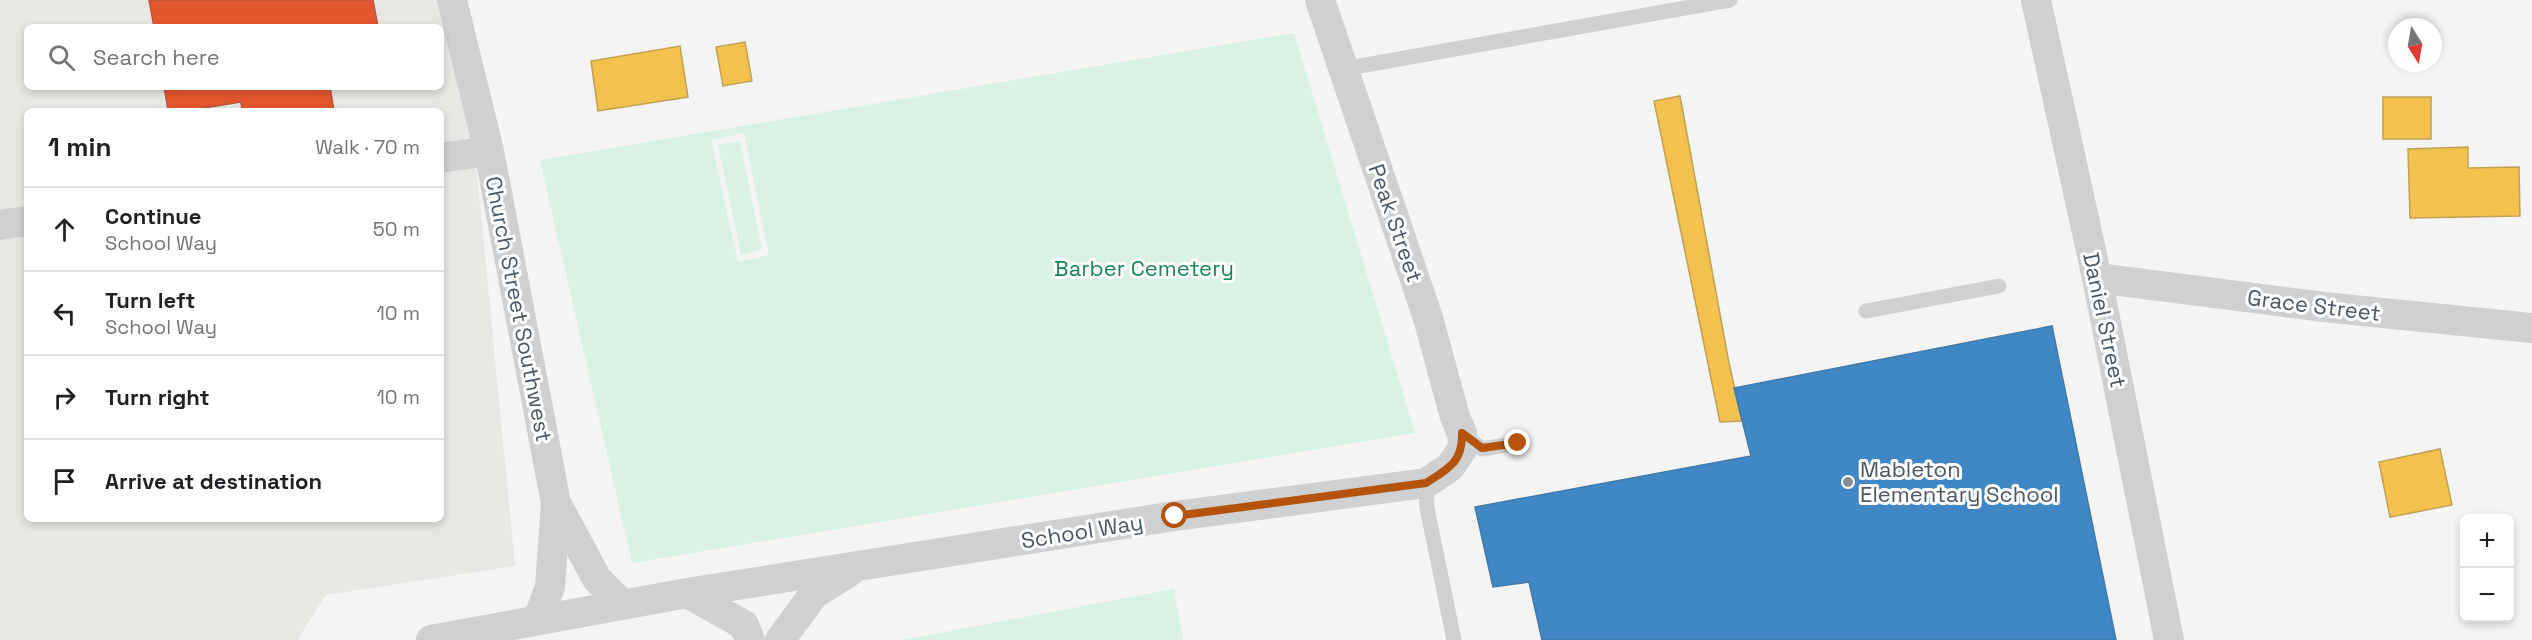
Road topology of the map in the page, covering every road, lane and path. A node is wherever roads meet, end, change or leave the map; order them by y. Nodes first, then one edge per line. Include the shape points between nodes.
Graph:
1 (452, 0) edge
2 (1320, 0) edge
3 (1730, 0) edge
4 (2036, 0) edge
5 (1343, 69) junction
6 (489, 151) junction
7 (444, 158) edge
8 (24, 221) edge
9 (0, 225) edge
10 (2097, 278) junction
11 (1999, 286) dead end
12 (1866, 310) dead end
13 (2532, 328) edge
14 (1462, 441) junction
15 (1518, 443) dead end
16 (1426, 483) junction
17 (556, 503) junction
18 (860, 566) junction
19 (687, 593) junction
20 (622, 604) junction
21 (538, 619) junction
22 (431, 640) edge
23 (750, 640) edge
24 (780, 640) edge
25 (1454, 640) edge
26 (2169, 640) edge

1 - 6 street, Church Street Southwest
2 - 5 street, Peak Street
3 - 5 lane
4 - 10 street, Daniel Street
5 - 14 street, Peak Street via 1428,318
6 - 7 street
6 - 17 street, Church Street Southwest
8 - 9 street
10 - 13 street, Grace Street
10 - 26 street, Daniel Street
11 - 12 lane
14 - 15 lane via 1482,448
14 - 16 street, School Way via 1450,467
16 - 18 street, School Way via 1175,516
16 - 25 lane via 1427,508
17 - 20 street via 597,579
17 - 21 street, Church Street Southwest via 550,587
18 - 19 street, School Way
18 - 24 street via 814,594
19 - 20 street
19 - 23 street via 744,625
20 - 21 street
21 - 22 street

